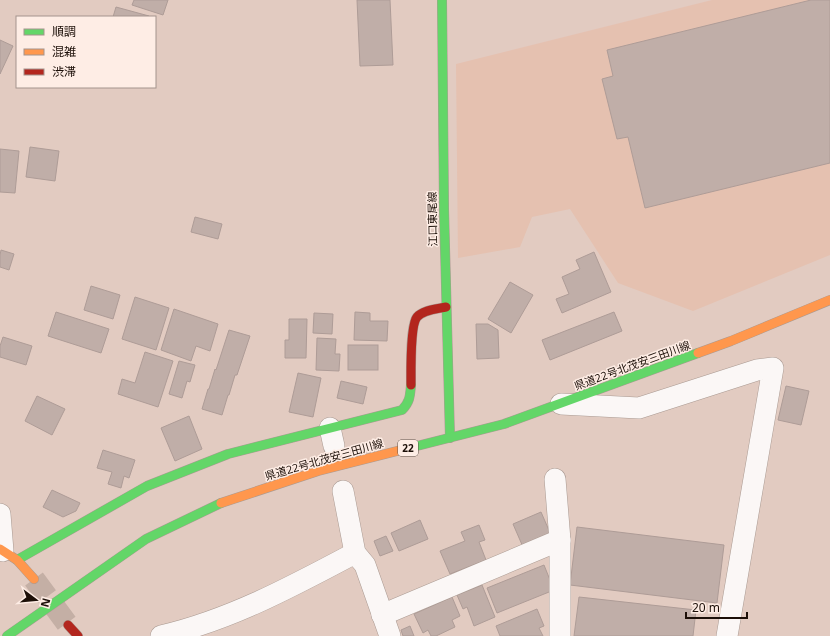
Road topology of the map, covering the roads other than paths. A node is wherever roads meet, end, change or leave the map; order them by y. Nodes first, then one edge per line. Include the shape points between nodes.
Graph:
1 (442, 0) edge
2 (830, 300) edge
3 (446, 307) junction
4 (561, 404) junction
5 (450, 438) junction
6 (555, 479) dead end
7 (343, 491) dead end
8 (0, 514) edge
9 (560, 540) junction
10 (7, 553) edge
11 (355, 553) junction
12 (34, 579) tunnel mouth
13 (382, 615) junction
14 (68, 625) tunnel mouth
15 (7, 636) edge
16 (78, 636) edge
17 (161, 636) edge
18 (390, 636) edge
19 (560, 636) edge
20 (727, 636) edge

1 - 3 main road, 江口東尾線
2 - 4 main road, 県道22号北茂安三田川線 / 22 via 731,341
3 - 5 main road, 江口東尾線
3 - 10 main road via 423,313 416,318 413,329 410,398 402,410 332,437 228,454 147,486
4 - 5 main road, 県道22号北茂安三田川線 / 22 via 504,424
4 - 20 street via 639,408 757,370 773,368
5 - 15 main road, 県道22号北茂安三田川線 / 22 via 318,471 224,501 146,539
6 - 9 street
7 - 11 street
8 - 10 street
9 - 13 street
9 - 19 street
10 - 12 main road
11 - 13 street via 365,565
11 - 17 street via 281,592 221,618
13 - 18 street
14 - 16 main road

